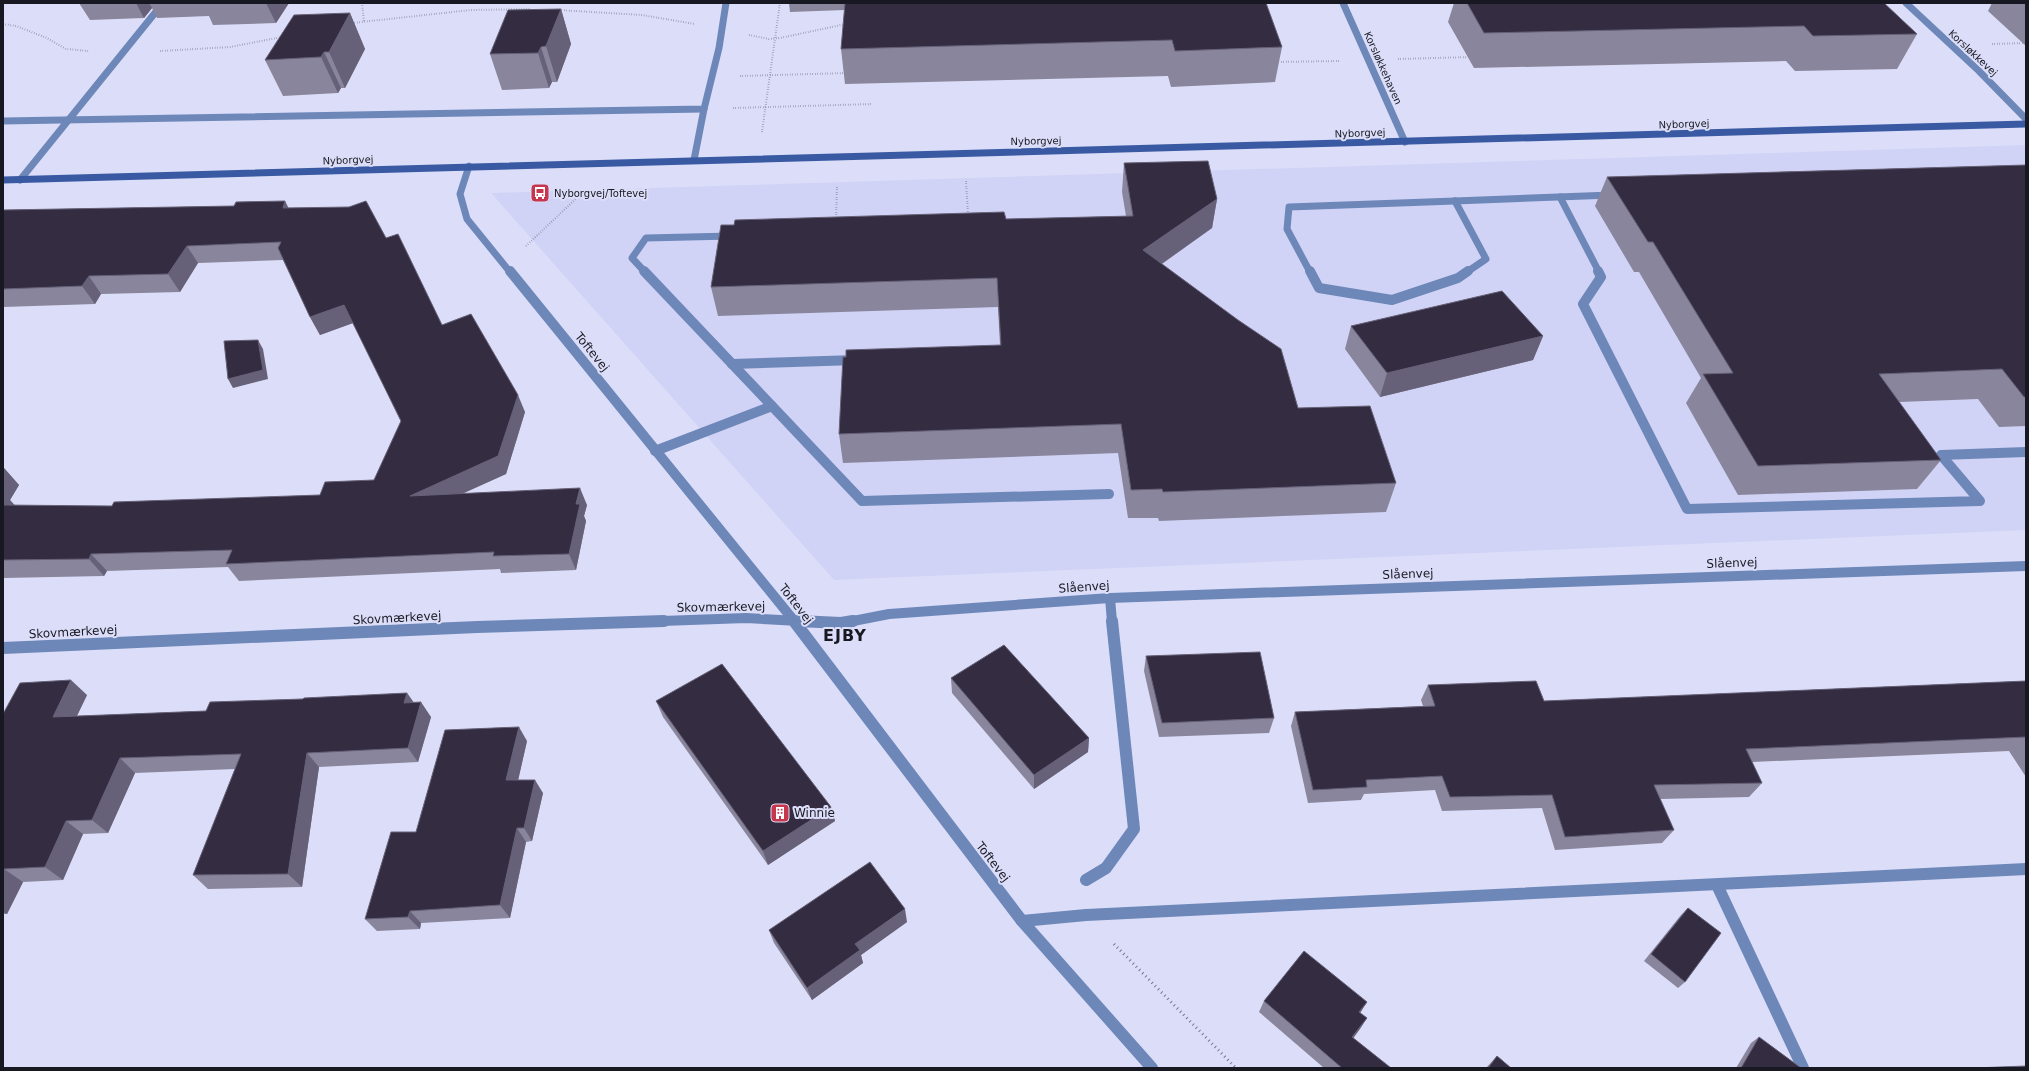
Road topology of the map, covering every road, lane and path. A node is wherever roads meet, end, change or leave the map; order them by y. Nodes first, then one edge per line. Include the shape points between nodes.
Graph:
1 (163, 3) edge
2 (362, 3) edge
3 (726, 3) edge
4 (780, 3) edge
5 (1343, 3) edge
6 (1906, 3) edge
7 (534, 10) edge
8 (557, 10) edge
9 (364, 22) junction
10 (3, 24) edge
11 (349, 24) dead end
12 (850, 24) edge
13 (721, 30) junction
14 (288, 36) edge
15 (774, 38) junction
16 (123, 53) junction
17 (873, 104) dead end
18 (765, 107) junction
19 (704, 109) junction
20 (71, 119) junction
21 (2026, 119) edge
22 (3, 121) edge
23 (2026, 124) edge
24 (1405, 142) junction
25 (965, 153) junction
26 (838, 157) junction
27 (758, 158) junction
28 (694, 160) junction
29 (613, 162) junction
30 (469, 166) junction
31 (3, 180) edge
32 (20, 180) junction
33 (1623, 194) edge
34 (1560, 197) junction
35 (1455, 200) junction
36 (968, 215) edge
37 (836, 226) edge
38 (741, 236) edge
39 (505, 266) junction
40 (866, 360) edge
41 (732, 364) junction
42 (772, 406) junction
43 (655, 451) junction
44 (2026, 452) edge
45 (1109, 494) dead end
46 (2026, 566) edge
47 (1110, 598) junction
48 (793, 619) junction
49 (3, 648) edge
50 (2026, 869) edge
51 (1086, 880) dead end
52 (1717, 885) junction
53 (1086, 915) junction
54 (1022, 921) junction
55 (1152, 1068) edge
56 (1236, 1068) edge
57 (1803, 1068) edge

1 - 16 street
2 - 9 path
3 - 13 street
4 - 15 path
5 - 24 street, Korsløkkehaven
6 - 21 street, Korsløkkevej
7 - 9 path via 471,10
8 - 13 path via 642,15
9 - 11 path
10 - 16 path via 16,26 47,38 66,49
12 - 15 path
13 - 15 path
13 - 19 street
14 - 16 path via 230,47
15 - 18 path
16 - 20 street
17 - 18 path
18 - 19 path
18 - 27 path
19 - 20 street
19 - 28 street
20 - 22 street
20 - 32 street
23 - 24 street, Nyborgvej
24 - 25 street, Nyborgvej
25 - 26 street, Nyborgvej
25 - 36 path
26 - 27 street, Nyborgvej
26 - 37 path
27 - 28 street, Nyborgvej
28 - 29 street, Nyborgvej
29 - 30 street, Nyborgvej
29 - 39 path
30 - 32 street, Nyborgvej
30 - 39 street, Toftevej via 460,194 467,219
31 - 32 street, Nyborgvej
33 - 34 street
34 - 35 street
34 - 44 street via 1601,277 1583,304 1688,509 1980,501 1942,455
35 - 35 street via 1289,207 1287,228 1319,288 1392,300 1458,278 1486,259
38 - 41 street via 646,238 632,258
39 - 43 street, Toftevej
40 - 41 street
41 - 42 street
42 - 43 street
42 - 45 street via 862,501
43 - 48 street, Toftevej
46 - 47 street, Slåenvej
47 - 48 street, Slåenvej via 889,614 841,623
47 - 51 street via 1134,829 1106,868
48 - 49 street, Skovmærkevej via 746,618 485,627
48 - 54 street, Toftevej
50 - 52 street
52 - 53 street
52 - 57 street
53 - 54 street
53 - 56 path
54 - 55 street, Toftevej

